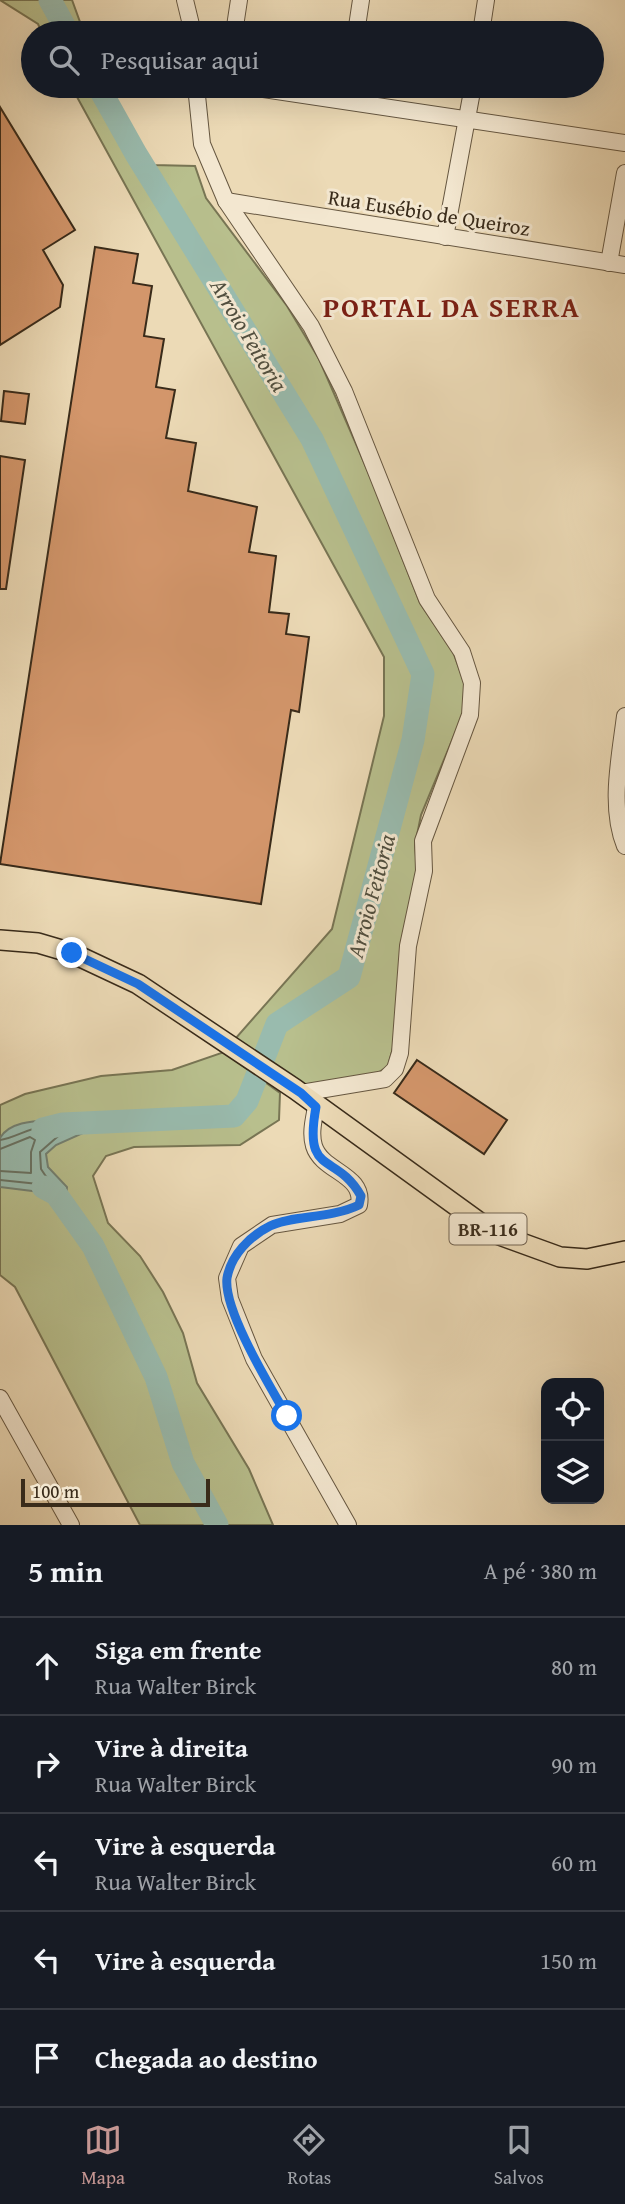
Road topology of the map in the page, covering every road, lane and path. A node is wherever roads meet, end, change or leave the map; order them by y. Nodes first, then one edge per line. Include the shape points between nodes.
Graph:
1 (184, 0) edge
2 (239, 0) edge
3 (361, 0) edge
4 (486, 0) edge
5 (190, 21) edge
6 (236, 21) edge
7 (358, 21) edge
8 (483, 21) edge
9 (197, 98) edge
10 (365, 98) edge
11 (471, 98) edge
12 (468, 121) junction
13 (625, 143) edge
14 (625, 173) edge
15 (226, 201) junction
16 (444, 237) junction
17 (617, 264) edge
18 (625, 716) edge
19 (625, 846) edge
20 (0, 940) edge
21 (298, 1091) junction
22 (316, 1107) junction
23 (625, 1251) edge
24 (0, 1398) edge
25 (71, 1525) edge
26 (348, 1525) edge

1 - 5 street
2 - 6 street
3 - 7 street
4 - 8 street
9 - 15 street via 202,144
10 - 12 street
11 - 12 street
12 - 13 street
12 - 16 street
14 - 17 street
15 - 16 street, Rua Eusébio de Queiroz
15 - 21 street via 311,326 344,391 427,599 462,652 471,683 470,715 424,841 424,871 408,946 395,1069 385,1079
16 - 17 street, Rua Eusébio de Queiroz
18 - 19 street via 618,814
20 - 21 main road, BR-116 via 38,943 72,953 138,984
21 - 22 main road, BR-116
22 - 23 main road, BR-116 via 494,1233 560,1257 587,1259
22 - 26 street via 314,1146 320,1159 354,1184 361,1196 359,1205 340,1214 272,1225 242,1246 227,1278 230,1299 254,1359
24 - 25 street

